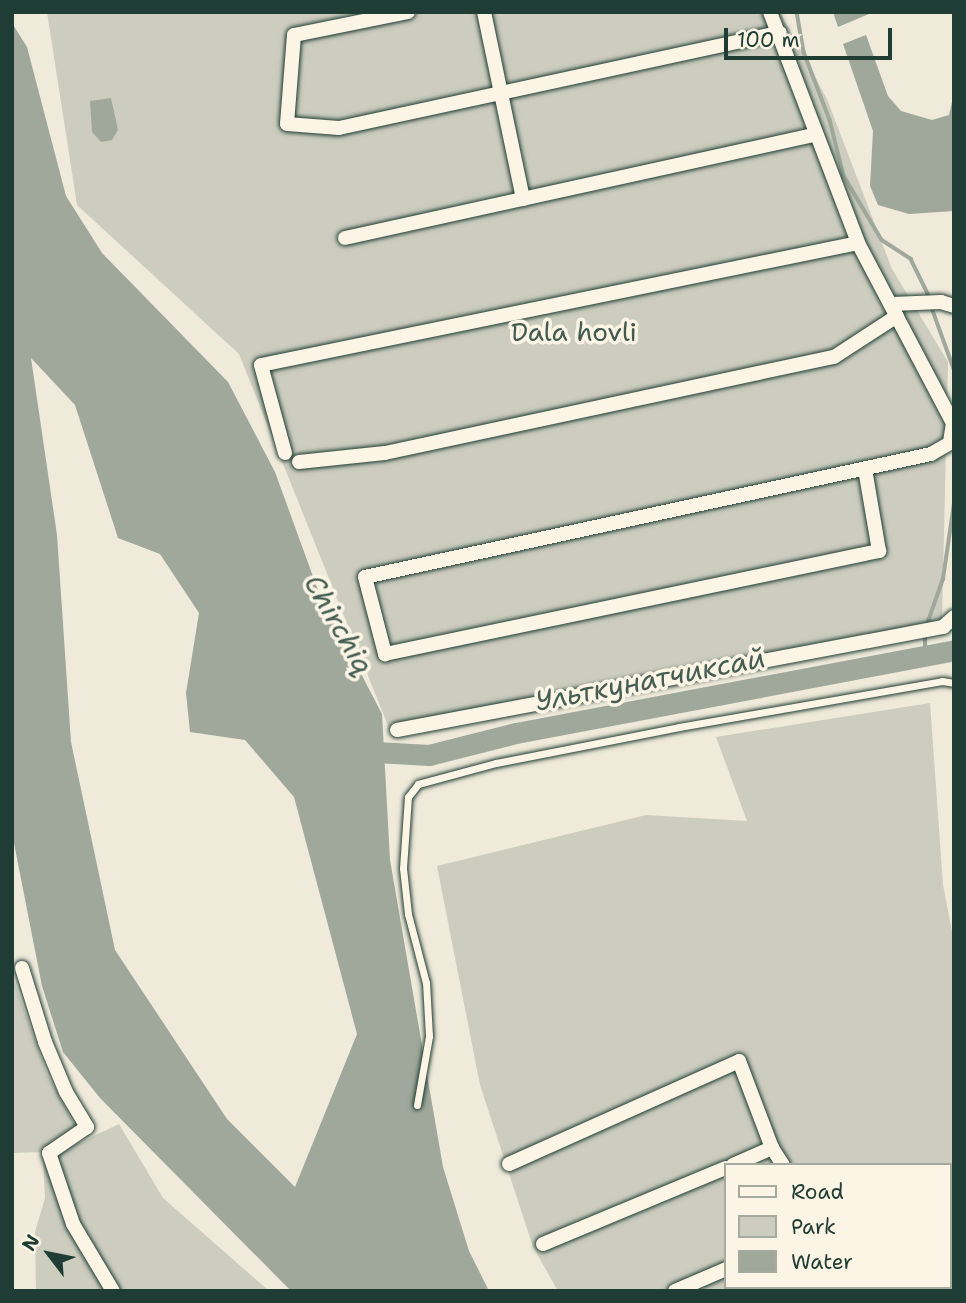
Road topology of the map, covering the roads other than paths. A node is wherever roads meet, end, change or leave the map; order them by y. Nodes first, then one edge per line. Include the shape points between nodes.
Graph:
1 (344, 12) edge
2 (408, 12) edge
3 (484, 12) edge
4 (770, 12) edge
5 (345, 28) junction
6 (780, 33) junction
7 (502, 97) junction
8 (813, 135) junction
9 (523, 199) junction
10 (345, 238) dead end
11 (858, 243) junction
12 (954, 306) edge
13 (894, 310) junction
14 (285, 453) dead end
15 (299, 462) dead end
16 (865, 469) junction
17 (954, 617) edge
18 (954, 683) edge
19 (397, 730) dead end
20 (22, 968) dead end
21 (417, 1105) dead end
22 (772, 1148) junction
23 (738, 1163) edge
24 (782, 1163) edge
25 (509, 1164) dead end
26 (724, 1169) edge
27 (543, 1244) dead end
28 (724, 1270) edge
29 (113, 1291) edge
30 (676, 1291) edge

1 - 5 street
2 - 5 street
3 - 7 street
4 - 6 street
5 - 7 street via 294,35 287,124 339,128
6 - 7 street
6 - 8 street
7 - 9 street
8 - 9 street
8 - 11 street
9 - 10 street
11 - 13 street
11 - 14 street via 261,365
12 - 13 street via 941,302
13 - 15 street via 834,357 384,453
13 - 16 street via 953,423 950,443 931,454
16 - 16 street via 879,551 385,654 365,577
17 - 19 street via 943,627
18 - 21 lane via 942,681 666,730 418,783 408,796 403,868 408,915 426,983 429,1036
20 - 29 street via 55,1067 88,1127 49,1153 73,1224
22 - 23 street
22 - 24 street
22 - 25 street via 739,1061
26 - 27 street
28 - 30 street

